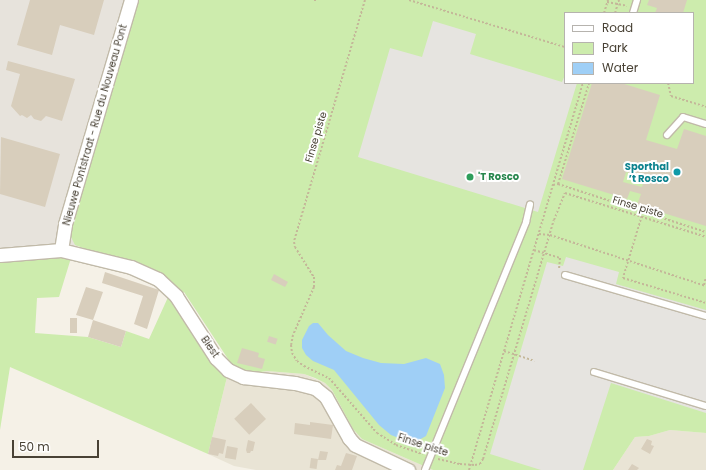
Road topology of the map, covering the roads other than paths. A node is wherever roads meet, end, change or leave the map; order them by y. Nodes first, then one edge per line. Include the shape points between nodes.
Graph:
1 (131, 0) edge
2 (637, 0) edge
3 (634, 11) edge
4 (706, 124) edge
5 (667, 135) dead end
6 (530, 204) dead end
7 (61, 250) junction
8 (0, 255) edge
9 (565, 275) road end
10 (706, 316) edge
11 (594, 372) dead end
12 (706, 406) edge
13 (408, 470) edge
14 (425, 470) edge

1 - 7 street, Nieuwe Pontstraat - Rue du Nouveau Pont via 65,224
2 - 3 lane
4 - 5 lane via 683,117
6 - 14 lane via 526,222
7 - 8 street, Biest
7 - 13 street, Biest via 131,267 158,279 176,296 216,358 228,370 243,377 315,388 326,397 355,445
9 - 10 lane
11 - 12 lane

